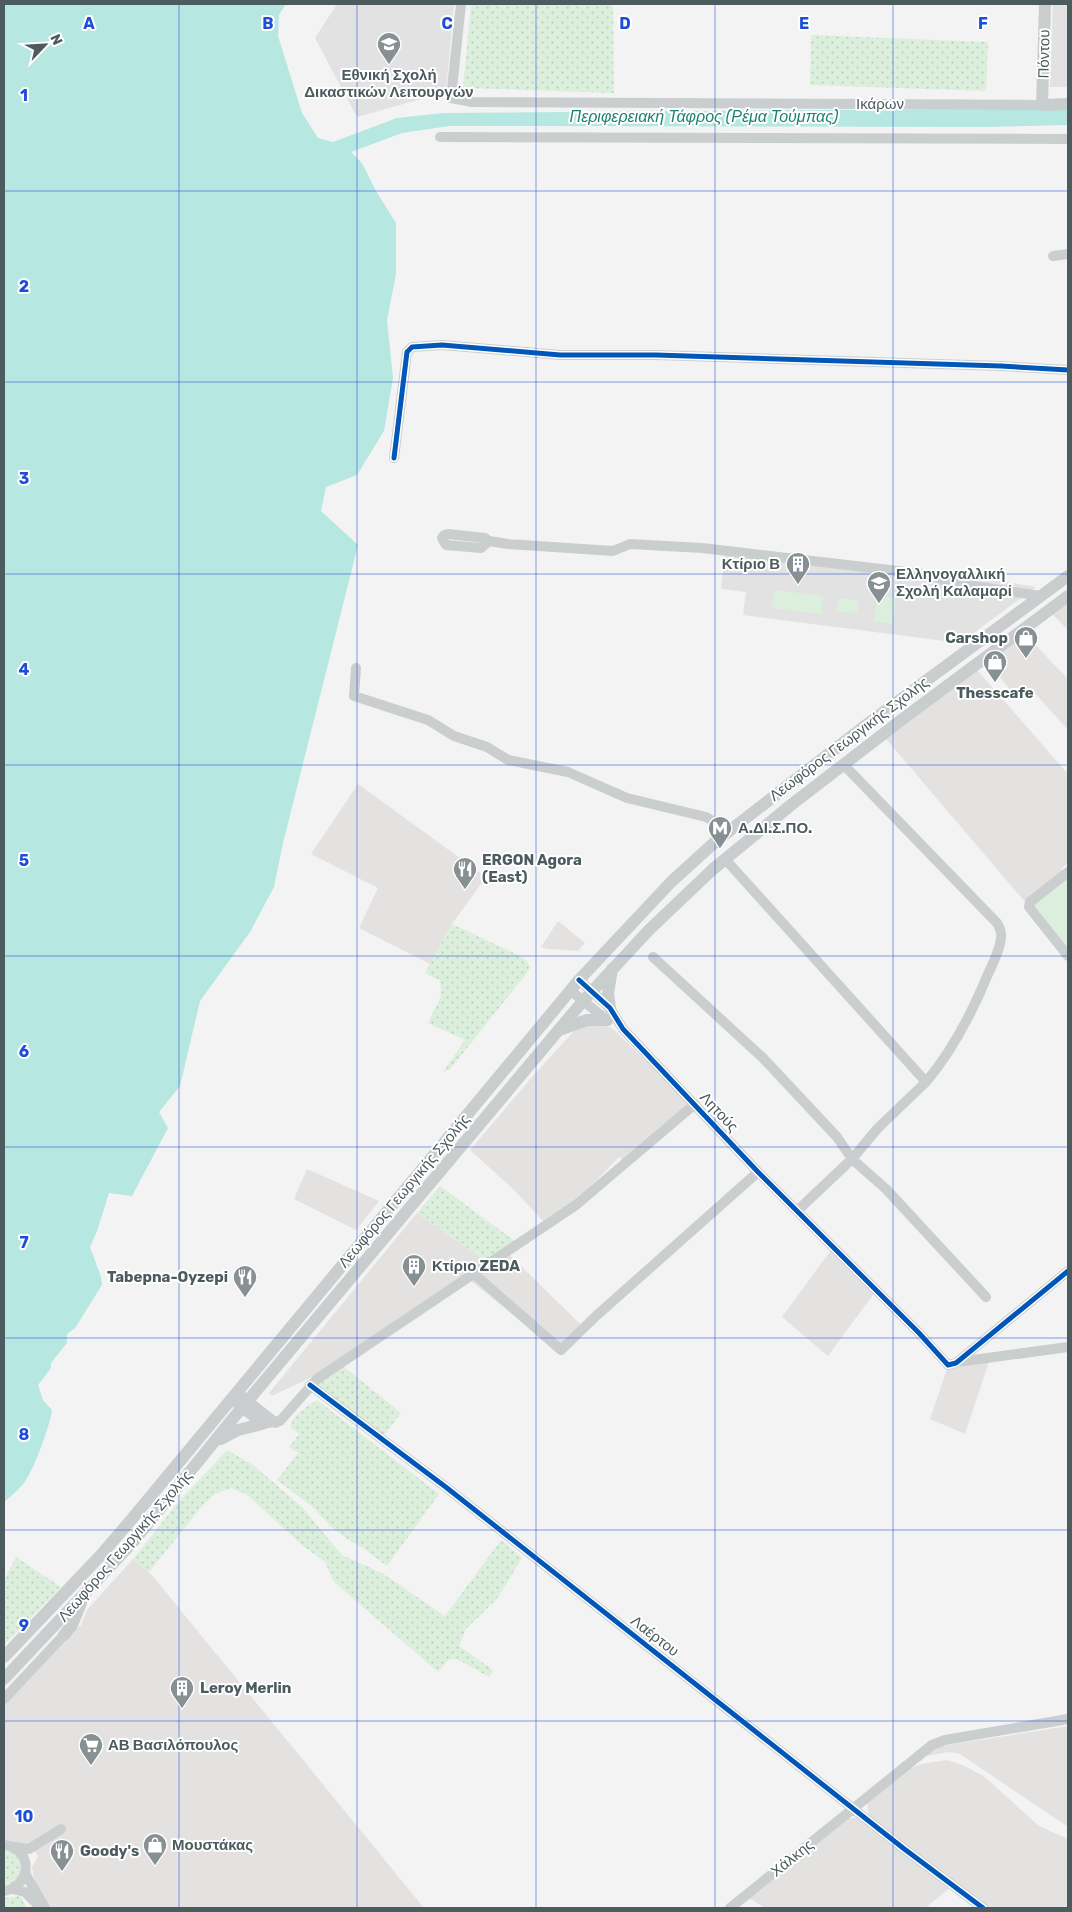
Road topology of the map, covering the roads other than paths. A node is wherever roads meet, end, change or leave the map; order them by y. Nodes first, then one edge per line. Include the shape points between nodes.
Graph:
1 (461, 4) edge
2 (1045, 4) edge
3 (1068, 104) edge
4 (1042, 105) junction
5 (440, 137) dead end
6 (1068, 139) edge
7 (1068, 254) edge
8 (1053, 256) dead end
9 (1068, 370) edge
10 (394, 458) dead end
11 (489, 541) dead end
12 (1068, 576) edge
13 (1041, 596) junction
14 (1068, 596) edge
15 (356, 668) dead end
16 (843, 764) junction
17 (730, 831) junction
18 (725, 859) junction
19 (1067, 874) edge
20 (1068, 956) edge
21 (653, 957) dead end
22 (612, 969) junction
23 (578, 980) junction
24 (570, 990) junction
25 (587, 996) junction
26 (608, 1014) junction
27 (558, 1031) junction
28 (926, 1082) junction
29 (695, 1104) junction
30 (852, 1159) junction
31 (758, 1172) junction
32 (797, 1211) junction
33 (1068, 1271) edge
34 (473, 1273) junction
35 (986, 1297) dead end
36 (1068, 1347) edge
37 (957, 1362) junction
38 (310, 1385) junction
39 (234, 1396) junction
40 (245, 1405) junction
41 (276, 1423) junction
42 (262, 1424) junction
43 (214, 1443) junction
44 (88, 1591) junction
45 (64, 1636) joint
46 (4, 1657) edge
47 (4, 1679) edge
48 (4, 1700) edge
49 (1068, 1719) edge
50 (854, 1809) junction
51 (61, 1828) dead end
52 (60, 1839) dead end
53 (9, 1846) edge
54 (26, 1869) junction
55 (6, 1891) edge
56 (41, 1908) edge
57 (45, 1908) edge
58 (730, 1908) edge
59 (983, 1908) edge

1 - 4 street, Ικάρων via 451,98 472,102
2 - 4 main road, Πόντου
3 - 4 main road, Ικάρων
5 - 6 street
7 - 8 street
9 - 10 street via 560,355 442,345 412,347 407,352
11 - 13 street via 613,551 630,544 726,550 932,574 946,582
12 - 13 main road, Λεωφόρος Γεωργικής Σχολής
13 - 17 main road, Λεωφόρος Γεωργικής Σχολής via 866,725
14 - 16 main road, Λεωφόρος Γεωργικής Σχολής
15 - 17 street via 354,696 428,720 454,736 487,747 508,760 568,772 627,798 706,817
16 - 18 main road, Λεωφόρος Γεωργικής Σχολής
16 - 28 street via 997,923 1001,933 997,953 976,1003 959,1036
17 - 23 main road, Λεωφόρος Γεωργικής Σχολής via 671,882
18 - 22 main road, Λεωφόρος Γεωργικής Σχολής via 677,902
18 - 28 street
19 - 20 street via 1030,902 1029,908
21 - 30 street via 763,1058 836,1137
22 - 25 main road, Λεωφόρος Γεωργικής Σχολής
22 - 26 main road
23 - 24 main road, Λεωφόρος Γεωργικής Σχολής
23 - 25 street, Λητούς
24 - 25 street, Λητούς
24 - 39 main road, Λεωφόρος Γεωργικής Σχολής
25 - 26 street, Λητούς
25 - 27 main road, Λεωφόρος Γεωργικής Σχολής
26 - 27 main road
26 - 29 street, Λητούς
27 - 40 main road, Λεωφόρος Γεωργικής Σχολής
28 - 30 street via 878,1128
29 - 31 street, Λητούς
29 - 34 street via 576,1205
30 - 32 street
30 - 35 street via 886,1189
31 - 32 street, Λητούς
31 - 34 street via 561,1350
32 - 37 street, Λητούς via 948,1365
33 - 37 street
34 - 38 street
36 - 37 street
38 - 41 street
38 - 50 street, Λαέρτου via 447,1488
39 - 40 street
39 - 46 main road, Λεωφόρος Γεωργικής Σχολής via 101,1555
40 - 41 street
40 - 42 street
40 - 43 main road, Λεωφόρος Γεωργικής Σχολής
41 - 42 street
42 - 43 main road via 238,1430
43 - 44 main road, Λεωφόρος Γεωργικής Σχολής
44 - 45 main road
44 - 47 main road, Λεωφόρος Γεωργικής Σχολής
45 - 48 street
49 - 50 street, Χάλκης via 944,1740 932,1745
50 - 58 street, Χάλκης
50 - 59 street, Λαέρτου
51 - 53 street via 29,1849
52 - 54 street via 54,1839 33,1855
53 - 54 street via 22,1854
54 - 55 street via 18,1886
54 - 57 street
55 - 56 street via 24,1892

